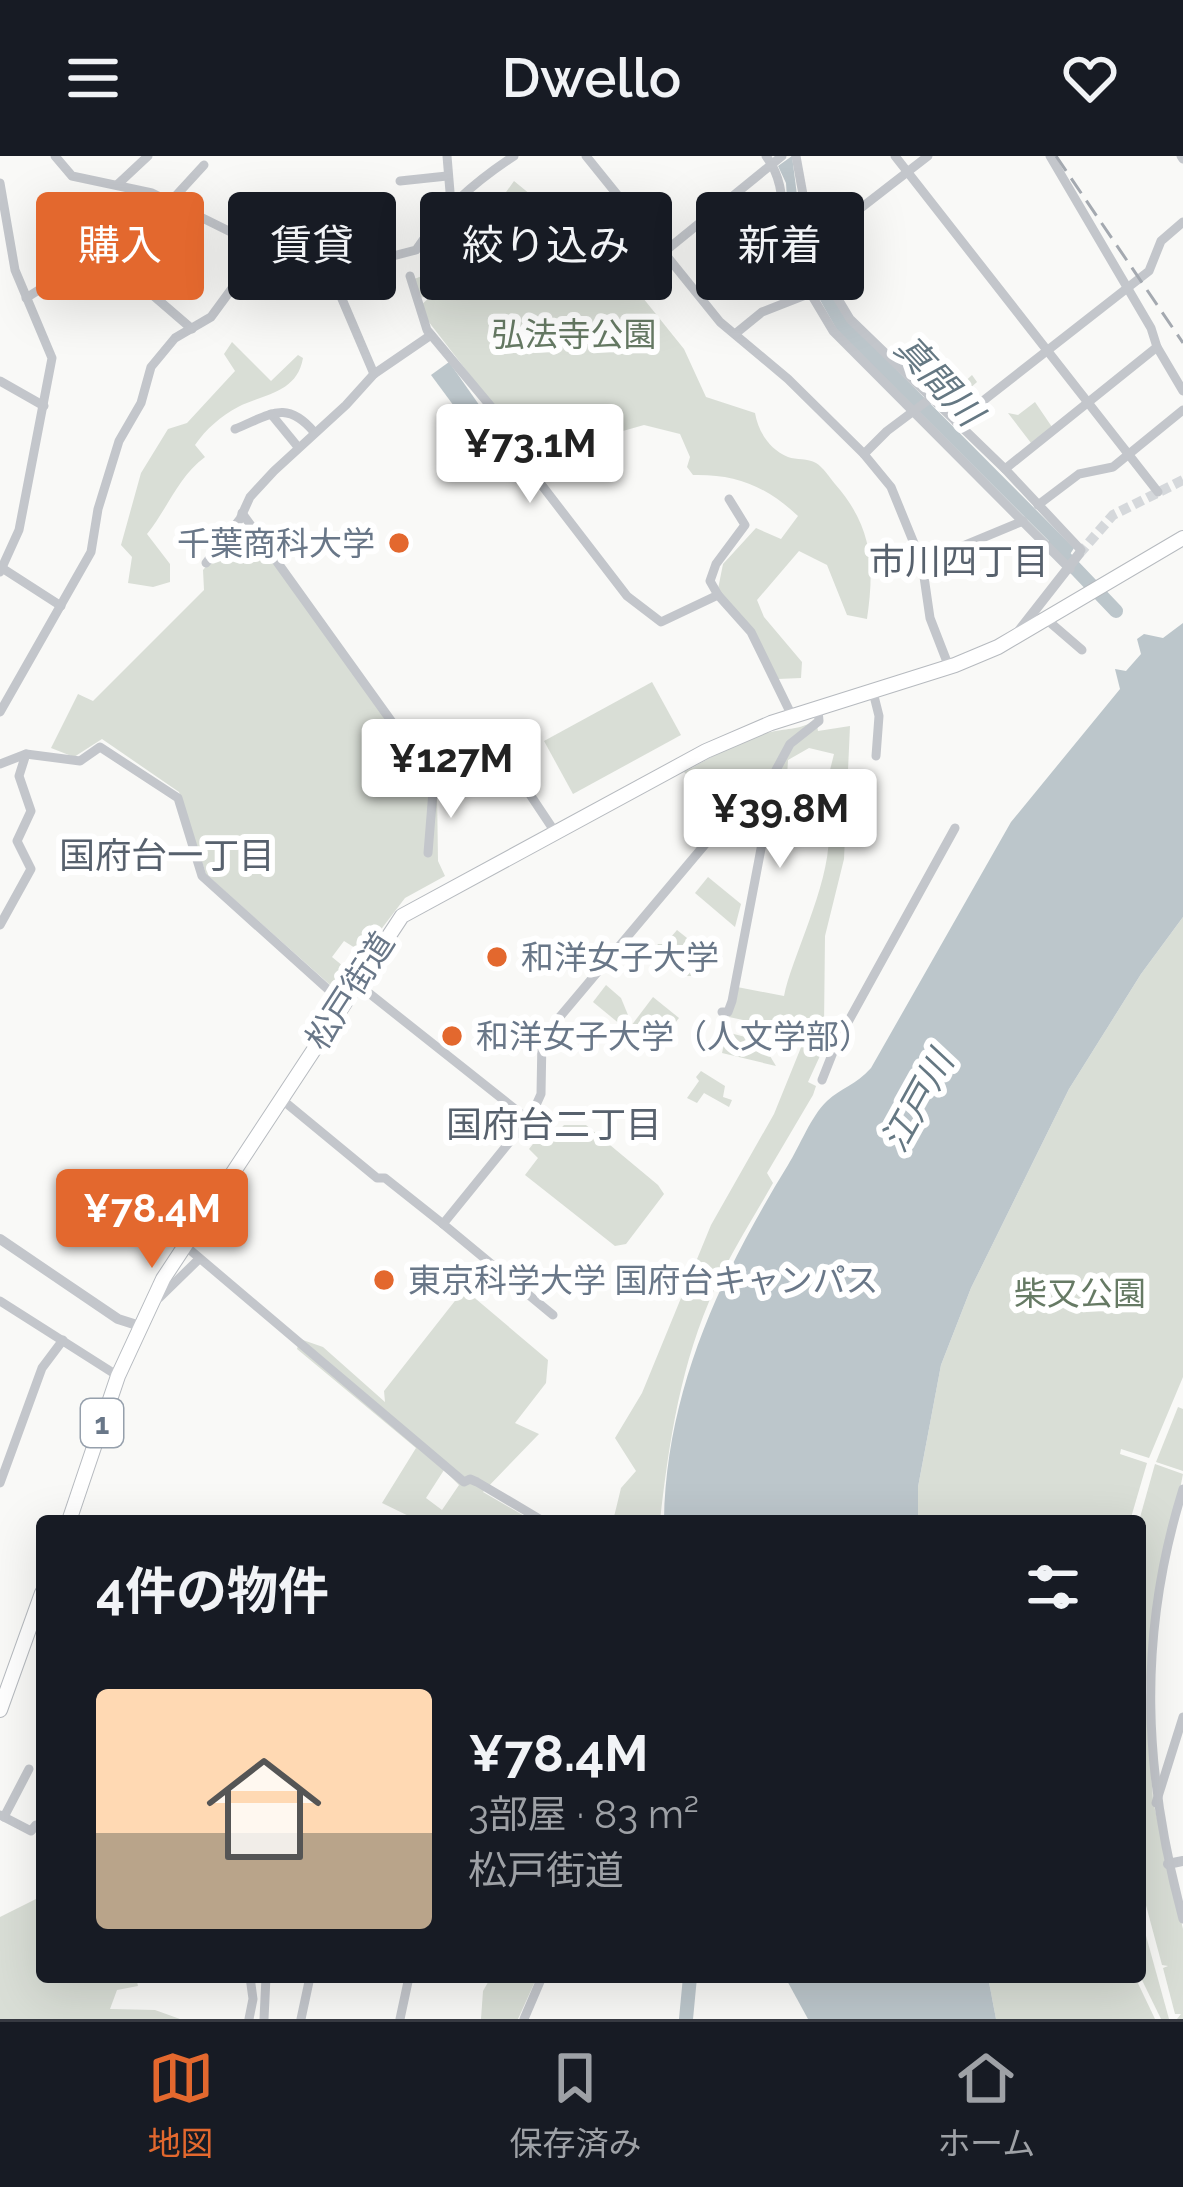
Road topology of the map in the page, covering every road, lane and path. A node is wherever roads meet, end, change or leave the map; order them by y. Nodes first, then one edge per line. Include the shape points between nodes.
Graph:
1 (55, 156) edge
2 (148, 156) edge
3 (447, 156) edge
4 (514, 156) edge
5 (586, 156) edge
6 (782, 156) edge
7 (796, 156) edge
8 (895, 156) edge
9 (928, 156) edge
10 (1050, 156) edge
11 (770, 160) edge
12 (204, 165) dead end
13 (908, 172) junction
14 (447, 176) junction
15 (400, 181) dead end
16 (0, 183) edge
17 (118, 184) junction
18 (143, 192) edge
19 (179, 192) edge
20 (449, 192) edge
21 (467, 192) edge
22 (615, 192) edge
23 (782, 192) edge
24 (801, 192) edge
25 (864, 206) edge
26 (1183, 222) edge
27 (420, 241) edge
28 (672, 242) edge
29 (396, 257) edge
30 (672, 260) edge
31 (410, 276) dead end
32 (1127, 287) junction
33 (36, 292) edge
34 (228, 292) edge
35 (26, 298) junction
36 (158, 300) edge
37 (342, 300) edge
38 (793, 300) edge
39 (812, 300) edge
40 (839, 300) edge
41 (192, 329) junction
42 (735, 334) junction
43 (431, 335) junction
44 (1156, 347) junction
45 (1047, 349) junction
46 (374, 374) junction
47 (0, 381) edge
48 (1183, 391) edge
49 (931, 398) junction
50 (1089, 401) junction
51 (44, 406) junction
52 (1183, 410) edge
53 (916, 412) junction
54 (271, 414) junction
55 (956, 422) junction
56 (235, 429) dead end
57 (314, 432) junction
58 (298, 447) junction
59 (1129, 452) junction
60 (864, 454) junction
61 (1005, 469) junction
62 (1158, 492) dead end
63 (729, 499) dead end
64 (1039, 505) junction
65 (242, 513) junction
66 (1023, 521) junction
67 (1183, 538) edge
68 (1080, 552) joint
69 (206, 563) dead end
70 (922, 563) junction
71 (1070, 568) junction
72 (1, 570) edge
73 (1052, 592) junction
74 (718, 596) junction
75 (61, 606) junction
76 (1052, 616) junction
77 (1012, 639) junction
78 (1082, 650) dead end
79 (949, 667) junction
80 (873, 692) junction
81 (818, 710) junction
82 (0, 712) edge
83 (793, 718) junction
84 (26, 754) junction
85 (876, 756) dead end
86 (0, 764) edge
87 (434, 779) junction
88 (955, 828) dead end
89 (555, 832) junction
90 (763, 841) junction
91 (428, 853) dead end
92 (0, 926) edge
93 (355, 982) junction
94 (342, 1002) junction
95 (722, 1012) dead end
96 (822, 1081) dead end
97 (280, 1098) junction
98 (525, 1117) junction
99 (443, 1224) junction
100 (0, 1239) edge
101 (183, 1244) junction
102 (198, 1260) junction
103 (0, 1301) edge
104 (554, 1315) dead end
105 (141, 1322) junction
106 (63, 1340) junction
107 (118, 1376) junction
108 (0, 1483) edge
109 (1183, 1489) edge
110 (71, 1515) edge
111 (533, 1515) edge
112 (36, 1610) edge
113 (0, 1710) edge
114 (1183, 1717) edge
115 (29, 1768) dead end
116 (1156, 1803) junction
117 (2, 1816) edge
118 (36, 1825) edge
119 (1183, 1862) edge
120 (1168, 1864) junction
121 (1183, 1919) edge
122 (251, 1983) edge
123 (266, 1983) edge
124 (309, 1983) edge
125 (409, 1983) edge
126 (539, 1983) edge
127 (249, 2019) edge
128 (265, 2019) edge
129 (301, 2019) edge
130 (400, 2019) edge
131 (524, 2019) edge

1 - 17 street via 72,176
2 - 17 street
3 - 14 street
4 - 21 street
5 - 22 street
6 - 11 street
7 - 24 street
8 - 13 street
9 - 13 street
10 - 32 street
11 - 23 street
11 - 28 street
12 - 19 street
13 - 25 street
13 - 45 street
14 - 15 street
14 - 20 street
16 - 35 street
17 - 18 street
26 - 32 street via 1161,242 1149,271
27 - 29 street
30 - 42 street
31 - 43 street
32 - 44 street
32 - 45 street
33 - 35 street
34 - 41 street
35 - 51 street via 52,358
36 - 41 street
37 - 46 street
38 - 42 street
39 - 53 street
40 - 49 street
41 - 75 street via 151,368 119,441 91,552
42 - 60 street
43 - 46 street
43 - 74 street via 508,428 626,596 665,622
44 - 48 street
44 - 50 street
45 - 50 street
45 - 55 street
46 - 57 street
47 - 51 street
49 - 53 street
49 - 55 street
50 - 59 street
50 - 61 street
51 - 72 street via 19,530
52 - 59 street
53 - 60 street
53 - 66 street
54 - 56 street
54 - 57 street via 300,415
54 - 58 street
55 - 61 street
57 - 58 street
58 - 65 street
59 - 62 street
59 - 64 street via 1113,467 1079,474
60 - 70 street via 891,487
61 - 64 street
63 - 74 street via 745,525 716,564 710,581
64 - 68 street
65 - 69 street
65 - 87 street
66 - 70 street
66 - 71 street
67 - 76 main road, 松戸街道 / 1
68 - 71 street
70 - 79 street via 930,618
71 - 73 street
72 - 75 street
73 - 76 street
73 - 77 street
74 - 83 street via 751,632
75 - 82 street
76 - 77 main road, 松戸街道 / 1
76 - 78 street
77 - 79 main road, 松戸街道 / 1
79 - 80 main road, 松戸街道 / 1
80 - 81 main road, 松戸街道 / 1
80 - 85 street
81 - 83 main road, 松戸街道 / 1
81 - 90 street via 819,721 783,752
83 - 89 main road, 松戸街道 / 1 via 706,751
84 - 86 street
84 - 92 street via 19,776 32,811 17,841 31,869
84 - 94 street via 80,760 100,747 178,798 202,876
87 - 89 street via 495,742
87 - 91 street
88 - 96 street
89 - 93 main road, 松戸街道 / 1 via 402,916
90 - 95 street via 732,1001
90 - 98 street via 733,820 723,823 542,1038 542,1094
93 - 94 main road, 松戸街道 / 1
93 - 98 street
94 - 97 main road, 松戸街道 / 1
97 - 99 street
97 - 101 main road, 松戸街道 / 1
98 - 99 street
99 - 104 street
100 - 105 street via 118,1319
101 - 102 street
101 - 105 main road, 松戸街道 / 1
102 - 105 street
102 - 111 street via 464,1482
103 - 106 street
105 - 107 main road, 松戸街道 / 1
106 - 107 street
106 - 108 street via 42,1368
107 - 110 main road, 松戸街道 / 1
109 - 116 street via 1152,1642
112 - 113 main road
114 - 116 street
115 - 117 street
116 - 120 street
117 - 118 street via 31,1831
119 - 120 street
120 - 121 street
122 - 127 street
123 - 128 street
124 - 129 street
125 - 130 street
126 - 131 street

